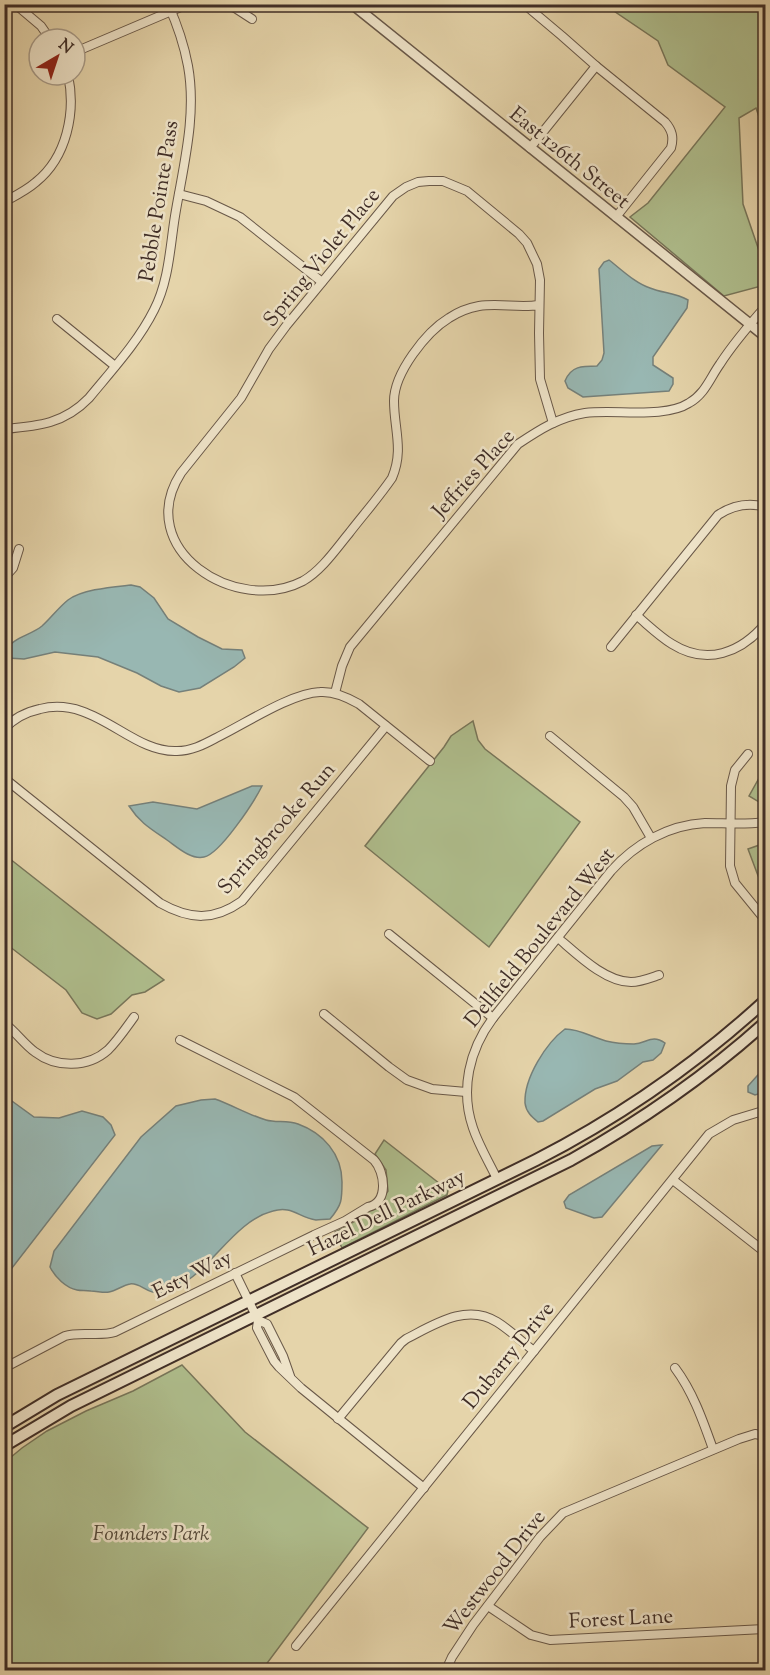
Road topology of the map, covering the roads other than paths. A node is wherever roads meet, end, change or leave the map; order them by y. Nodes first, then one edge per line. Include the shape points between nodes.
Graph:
1 (15, 4) edge
2 (188, 4) edge
3 (223, 4) edge
4 (352, 4) edge
5 (524, 4) edge
6 (170, 8) edge
7 (252, 19) dead end
8 (42, 27) edge
9 (87, 46) edge
10 (596, 66) junction
11 (70, 87) edge
12 (530, 148) junction
13 (179, 195) junction
14 (4, 202) edge
15 (616, 217) junction
16 (322, 282) junction
17 (539, 305) junction
18 (765, 306) edge
19 (57, 319) dead end
20 (750, 324) junction
21 (765, 337) edge
22 (115, 366) junction
23 (553, 423) junction
24 (4, 429) edge
25 (765, 507) edge
26 (19, 549) dead end
27 (4, 578) edge
28 (636, 615) junction
29 (765, 622) edge
30 (762, 633) edge
31 (611, 647) dead end
32 (335, 693) junction
33 (386, 726) junction
34 (4, 729) edge
35 (550, 736) dead end
36 (748, 754) dead end
37 (430, 761) dead end
38 (4, 778) edge
39 (765, 822) edge
40 (729, 824) junction
41 (651, 838) junction
42 (765, 921) edge
43 (389, 934) dead end
44 (558, 938) junction
45 (659, 975) dead end
46 (765, 1000) edge
47 (324, 1014) dead end
48 (134, 1017) dead end
49 (493, 1018) junction
50 (765, 1022) edge
51 (4, 1023) edge
52 (180, 1040) dead end
53 (466, 1092) junction
54 (765, 1110) edge
55 (496, 1179) junction
56 (672, 1180) junction
57 (765, 1253) edge
58 (235, 1273) junction
59 (249, 1301) junction
60 (257, 1317) junction
61 (534, 1351) junction
62 (4, 1368) edge
63 (675, 1368) dead end
64 (338, 1419) junction
65 (4, 1427) edge
66 (765, 1436) edge
67 (4, 1446) edge
68 (713, 1449) junction
69 (424, 1488) junction
70 (488, 1606) junction
71 (765, 1629) edge
72 (296, 1646) dead end
73 (446, 1671) edge

1 - 8 street
2 - 6 street
3 - 7 street
4 - 12 street, East 126th Street
5 - 10 street
6 - 9 street
6 - 13 street, Pebble Pointe Pass via 184,47 191,95
10 - 12 street
10 - 15 street via 665,122 673,141 669,152
11 - 14 street via 69,126 60,150 37,182
12 - 15 street, East 126th Street
13 - 16 street via 206,201 240,217
13 - 22 street, Pebble Pointe Pass via 158,300
15 - 20 street, East 126th Street
16 - 17 street, Spring Violet Place via 393,196 418,182 443,181 467,191 527,243 537,264
16 - 17 street, Spring Violet Place via 269,349 241,398 175,483 169,502 171,532 182,553 198,568 235,587 277,590 305,580 323,565 392,478 399,457 395,389 404,367 428,336 465,309
17 - 23 street, Spring Violet Place via 540,379
18 - 20 street, Jeffries Place
19 - 22 street
20 - 21 street, East 126th Street
20 - 23 street, Jeffries Place via 700,395 690,403 670,411 584,413
22 - 24 street, Pebble Pointe Pass via 80,408 68,415 54,422
23 - 32 street, Jeffries Place via 507,455 350,647
25 - 28 street via 739,505 718,515
26 - 27 street via 13,568
28 - 30 street via 672,645 698,654 731,651
28 - 31 street
29 - 30 street
32 - 33 street via 359,704
32 - 34 street via 300,696 206,743 175,752 148,745 94,716 61,706 24,714
33 - 37 street
33 - 38 street, Springbrooke Run via 242,901 212,915 184,915 160,903
35 - 41 street via 624,797
36 - 40 street via 732,779
39 - 40 street, Dellfield Boulevard West
40 - 41 street, Dellfield Boulevard West via 692,825
40 - 42 street via 729,866 733,879
41 - 44 street, Dellfield Boulevard West via 617,865
43 - 49 street
44 - 45 street via 611,978 630,982
44 - 49 street, Dellfield Boulevard West
46 - 55 main road, Hazel Dell Parkway via 700,1057 639,1101 560,1148
47 - 53 street via 407,1080 432,1089
48 - 51 street via 108,1050 89,1061 70,1064 41,1056
49 - 53 street, Dellfield Boulevard West via 475,1049
50 - 60 main road, Hazel Dell Parkway via 683,1090 592,1148
52 - 58 street, Esty Way via 302,1102 374,1160 381,1171 383,1188 373,1206
53 - 55 street, Dellfield Boulevard West via 472,1126
54 - 56 street, Dubarry Drive via 733,1120 710,1134
55 - 59 main road, Hazel Dell Parkway
56 - 57 street
56 - 61 street, Dubarry Drive
58 - 59 street
58 - 62 street, Esty Way via 115,1332 65,1336
59 - 60 street
59 - 65 main road, Hazel Dell Parkway via 57,1395
60 - 64 street via 267,1324 290,1377
60 - 67 main road, Hazel Dell Parkway via 71,1406
61 - 64 street via 488,1317 454,1316 401,1343
61 - 69 street, Dubarry Drive
63 - 68 street via 694,1401
64 - 69 street
66 - 68 street, Westwood Drive via 749,1435
68 - 70 street, Westwood Drive via 563,1513
69 - 72 street, Dubarry Drive
70 - 71 street, Forest Lane via 526,1632 550,1640
70 - 73 street, Westwood Drive via 456,1649

